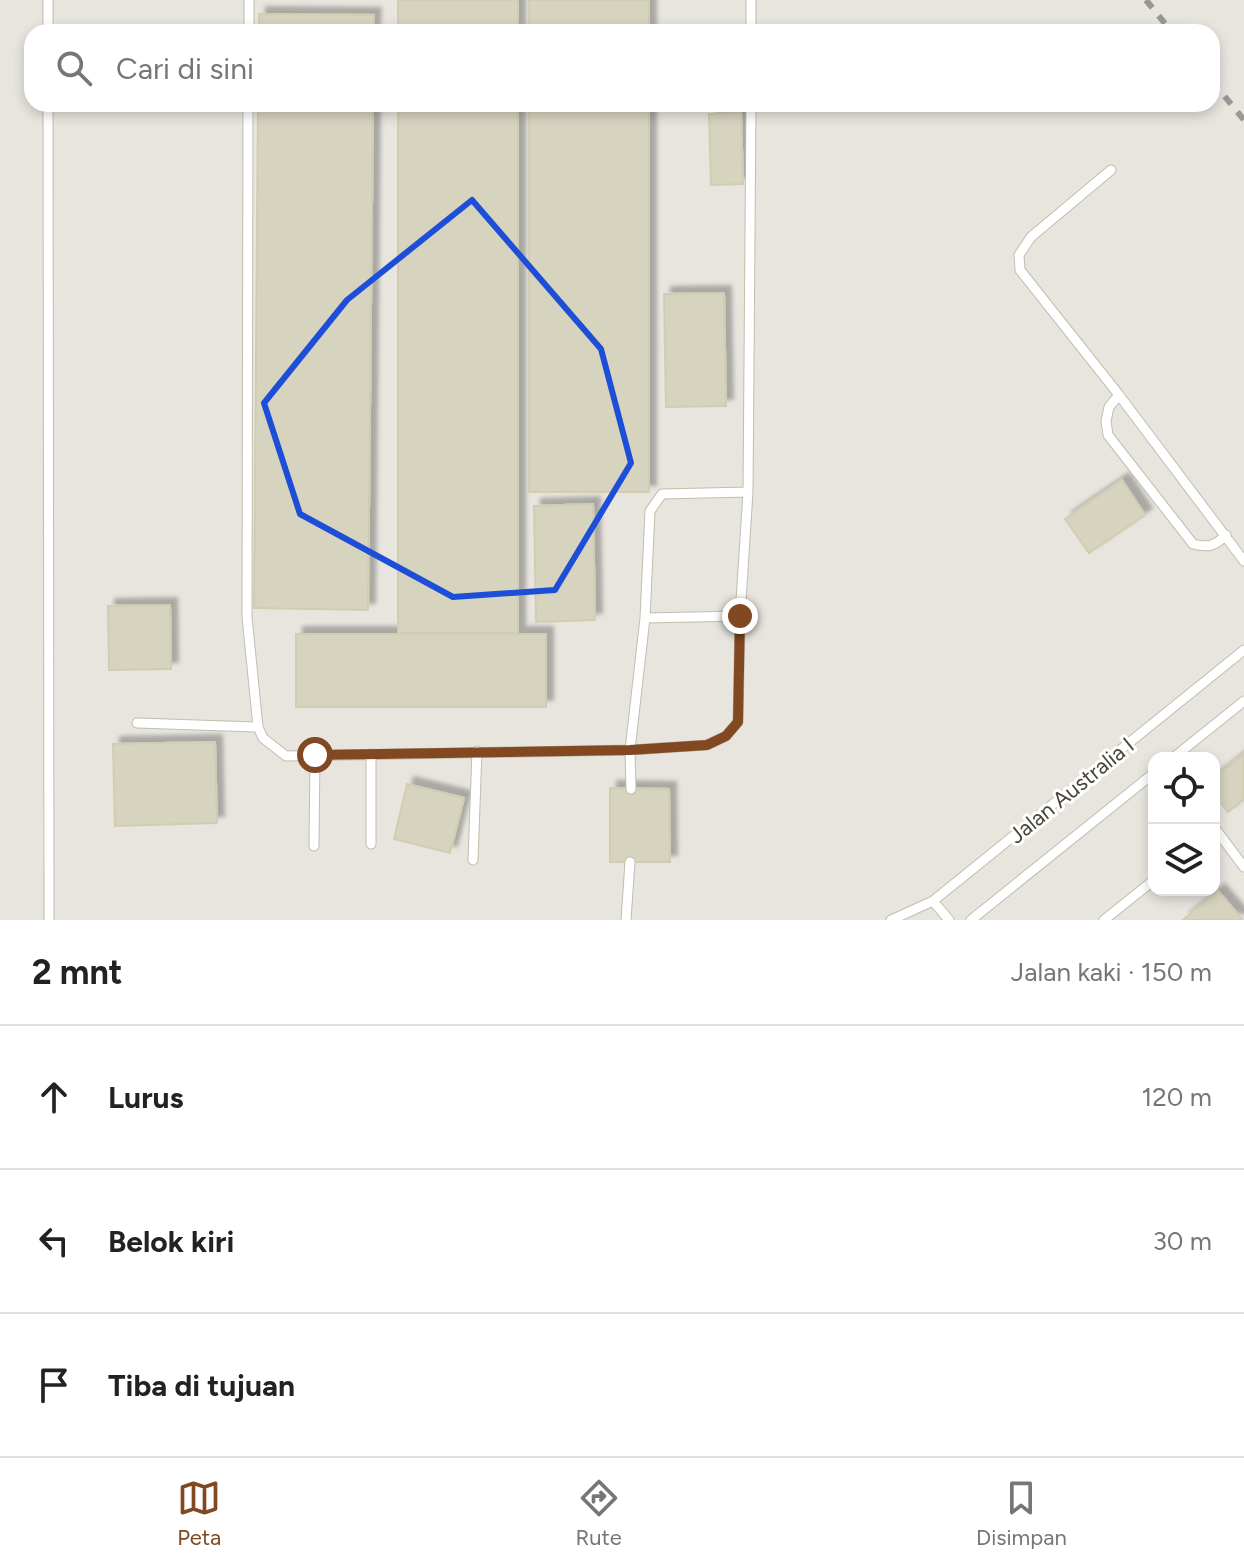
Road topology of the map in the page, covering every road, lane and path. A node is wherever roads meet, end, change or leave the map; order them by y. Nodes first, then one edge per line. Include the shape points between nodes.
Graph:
1 (48, 0) edge
2 (249, 0) edge
3 (751, 0) edge
4 (48, 24) edge
5 (249, 24) edge
6 (751, 24) edge
7 (48, 112) edge
8 (248, 112) edge
9 (751, 112) edge
10 (1111, 170) dead end
11 (1119, 395) junction
12 (748, 492) junction
13 (1226, 535) junction
14 (1244, 561) edge
15 (740, 616) junction
16 (645, 618) junction
17 (1244, 650) edge
18 (1244, 701) edge
19 (137, 723) dead end
20 (258, 727) junction
21 (630, 750) junction
22 (477, 751) junction
23 (1180, 752) edge
24 (371, 754) junction
25 (315, 755) junction
26 (1148, 778) edge
27 (631, 789) dead end
28 (1220, 836) edge
29 (371, 844) dead end
30 (314, 846) dead end
31 (473, 860) dead end
32 (630, 862) dead end
33 (1244, 867) edge
34 (1148, 885) edge
35 (933, 901) junction
36 (49, 920) edge
37 (626, 920) edge
38 (891, 920) edge
39 (949, 920) edge
40 (971, 920) edge
41 (1104, 920) edge

1 - 4 lane
2 - 5 lane
3 - 6 lane
7 - 36 lane
8 - 20 lane via 247,617
9 - 12 lane
10 - 11 lane via 1031,237 1019,255 1020,270
11 - 13 lane
11 - 13 lane via 1106,421 1108,435 1122,456 1193,544 1206,548
12 - 15 lane
12 - 16 lane via 662,494 650,511
13 - 14 lane
15 - 16 lane
15 - 21 lane via 738,722 726,736 707,745
16 - 21 lane
17 - 35 lane, Jalan Australia I
18 - 23 lane
19 - 20 lane
20 - 25 lane via 263,738 286,756
21 - 22 lane
21 - 27 lane
22 - 24 lane
22 - 31 lane
24 - 25 lane
24 - 29 lane
25 - 30 lane
26 - 40 lane, Jalan Australia I
28 - 33 lane
32 - 37 lane
34 - 41 lane
35 - 38 lane, Jalan Australia I
35 - 39 lane

